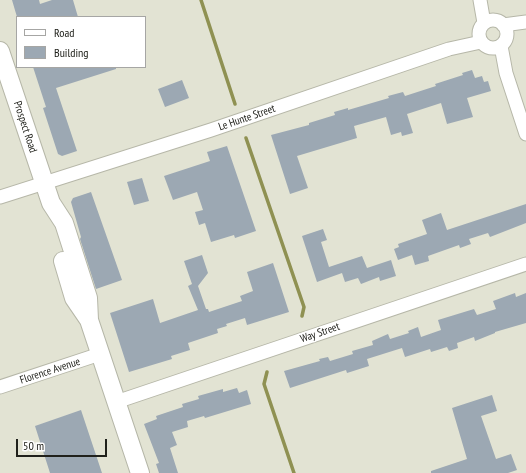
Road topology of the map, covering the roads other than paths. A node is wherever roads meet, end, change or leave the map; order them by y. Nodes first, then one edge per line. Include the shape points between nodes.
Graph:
1 (482, 0) edge
2 (526, 22) edge
3 (493, 34) junction
4 (0, 51) edge
5 (526, 134) edge
6 (44, 184) junction
7 (0, 197) edge
8 (525, 264) edge
9 (100, 354) junction
10 (0, 387) edge
11 (116, 402) junction
12 (140, 473) edge

1 - 3 street
2 - 3 street, Le Hunte Street
3 - 5 street
3 - 6 street, Le Hunte Street
4 - 6 main road, Prospect Road
6 - 7 street, Le Hunte Street
6 - 9 main road, Prospect Road via 51,203 64,224 88,298 89,320
8 - 11 street, Way Street
9 - 10 street, Florence Avenue
9 - 11 main road, Prospect Road
11 - 12 main road, Prospect Road

